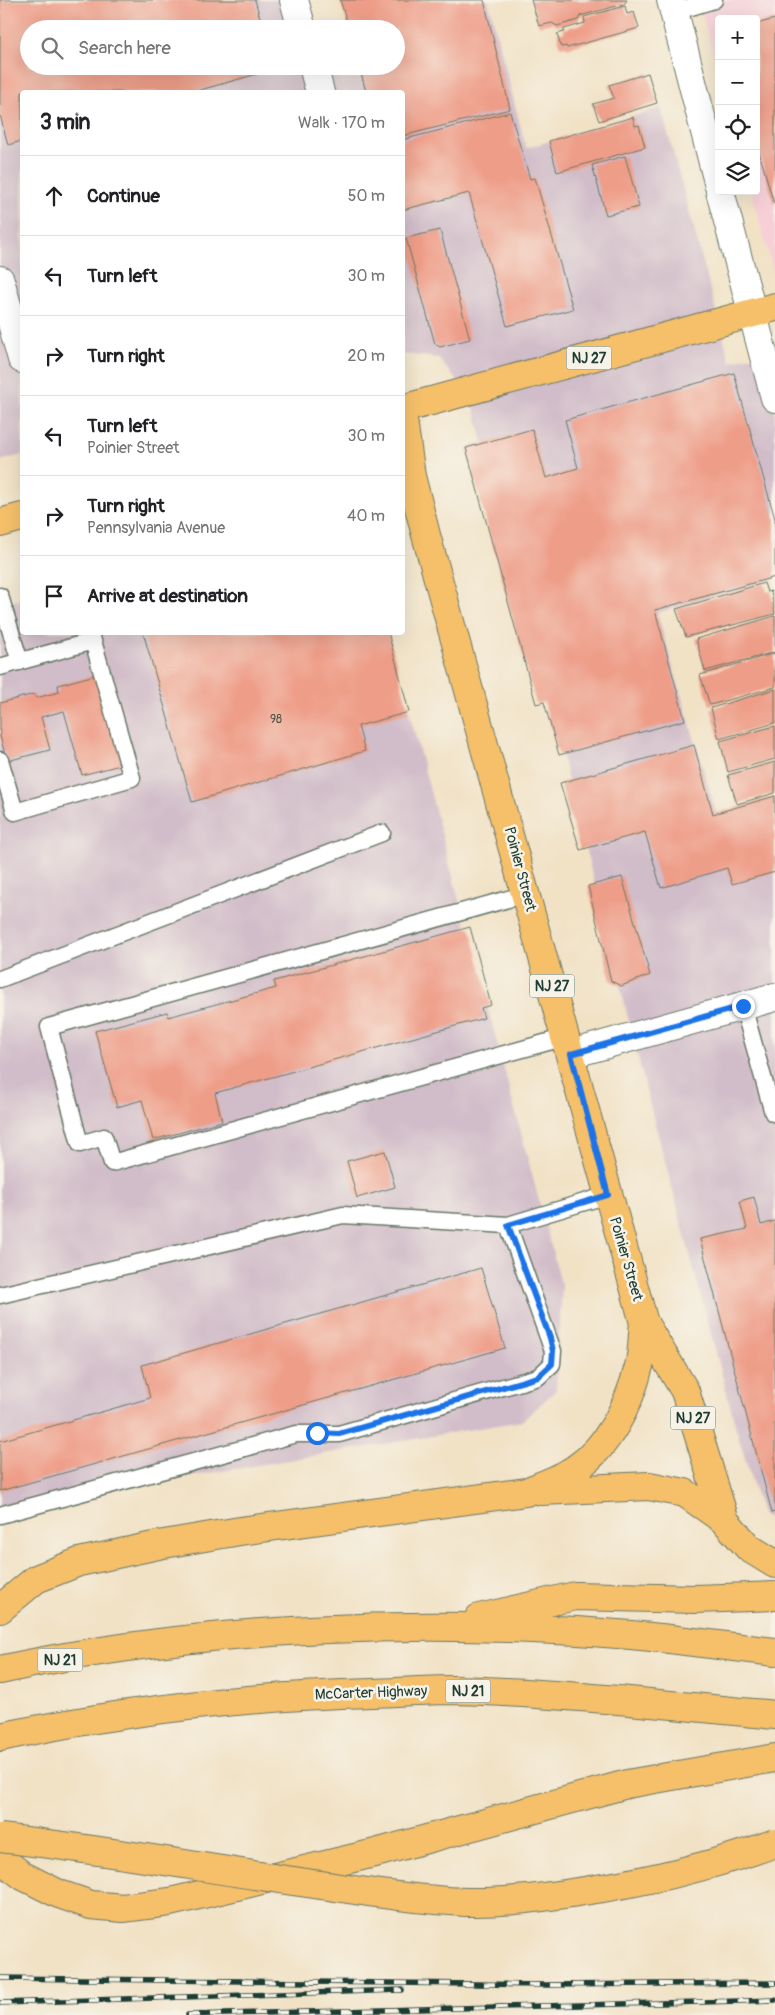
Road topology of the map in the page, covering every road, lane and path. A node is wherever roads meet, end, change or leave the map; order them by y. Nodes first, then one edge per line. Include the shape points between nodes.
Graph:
1 (294, 0) edge
2 (714, 0) edge
3 (673, 6) edge
4 (300, 20) edge
5 (315, 75) edge
6 (319, 90) edge
7 (715, 170) edge
8 (721, 195) edge
9 (0, 280) edge
10 (763, 310) edge
11 (20, 352) edge
12 (775, 398) edge
13 (405, 410) edge
14 (405, 435) edge
15 (20, 518) edge
16 (405, 519) edge
17 (0, 523) edge
18 (426, 535) junction
19 (0, 596) edge
20 (72, 639) edge
21 (20, 662) junction
22 (0, 666) edge
23 (0, 760) edge
24 (382, 833) dead end
25 (526, 894) junction
26 (0, 979) edge
27 (775, 997) edge
28 (743, 1006) junction
29 (569, 1045) junction
30 (775, 1112) edge
31 (608, 1195) junction
32 (508, 1225) junction
33 (0, 1295) edge
34 (644, 1323) junction
35 (526, 1492) junction
36 (0, 1515) edge
37 (725, 1521) junction
38 (775, 1564) edge
39 (775, 1596) edge
40 (0, 1609) edge
41 (445, 1626) junction
42 (775, 1652) edge
43 (0, 1670) edge
44 (775, 1715) edge
45 (0, 1737) edge
46 (775, 1758) edge
47 (0, 1838) edge
48 (775, 1842) edge
49 (0, 1858) edge

1 - 4 street
2 - 3 lane
3 - 7 street
5 - 6 street
8 - 10 street
9 - 11 street
10 - 12 street
10 - 13 main road, NJ 27
14 - 18 main road, Poinier Street / NJ 27 via 410,476
15 - 17 main road
16 - 18 main road
18 - 25 main road, Poinier Street / NJ 27
19 - 21 lane
20 - 21 lane
20 - 23 lane via 93,641 132,778 15,812
21 - 22 lane
24 - 26 lane
25 - 29 main road, Poinier Street / NJ 27
25 - 29 lane via 49,1028 80,1144 104,1137 112,1163
27 - 28 street
28 - 29 street
28 - 30 lane
29 - 31 main road, Poinier Street / NJ 27
31 - 32 lane
31 - 34 main road, Poinier Street / NJ 27
32 - 33 lane via 343,1215
32 - 36 lane via 553,1351 552,1364 538,1377 339,1434 296,1434
34 - 35 main road via 639,1365 608,1438 574,1470
34 - 37 main road, NJ 27 via 685,1391
35 - 37 main road via 649,1486 685,1493
35 - 40 main road via 240,1531 88,1560 36,1579
37 - 38 main road via 749,1548
39 - 41 main road via 695,1599 575,1596
41 - 42 main road, NJ 21 via 631,1635
41 - 43 main road, NJ 21 via 231,1636 120,1649
44 - 45 main road, McCarter Highway / NJ 21 via 454,1690 298,1695 78,1720
46 - 49 main road via 627,1784 379,1852 161,1903 123,1908 91,1905 59,1894 22,1876
47 - 48 main road, bridge via 88,1848 224,1872 467,1902 543,1898 635,1883 730,1860

